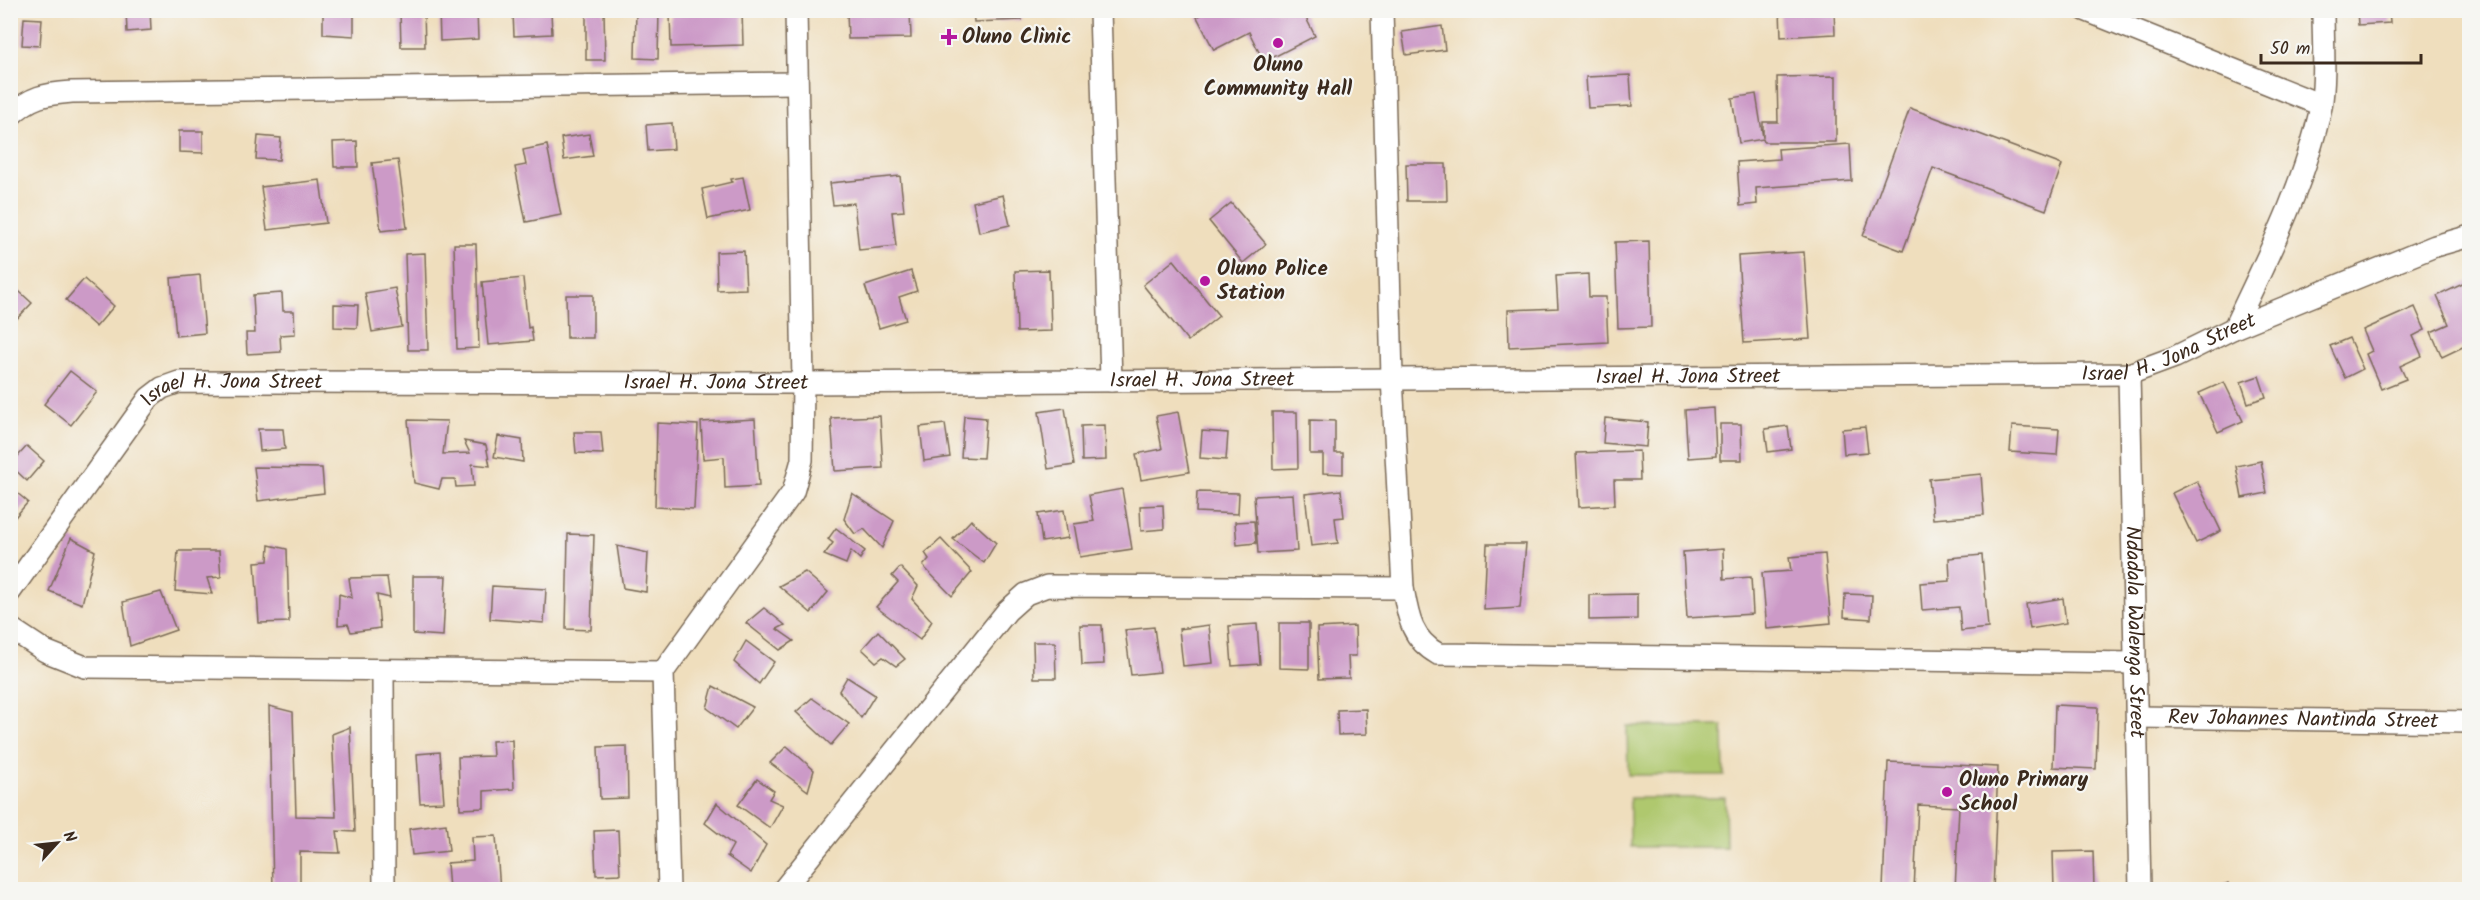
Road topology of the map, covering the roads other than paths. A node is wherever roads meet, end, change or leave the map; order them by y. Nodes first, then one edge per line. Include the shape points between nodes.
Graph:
1 (796, 10) edge
2 (1100, 10) edge
3 (1382, 10) edge
4 (2085, 10) edge
5 (2323, 10) edge
6 (796, 84) junction
7 (2321, 105) junction
8 (10, 116) edge
9 (2469, 236) edge
10 (2234, 328) junction
11 (2129, 374) junction
12 (1392, 377) junction
13 (1111, 381) junction
14 (803, 382) junction
15 (1403, 588) junction
16 (10, 592) edge
17 (10, 628) edge
18 (2135, 663) junction
19 (383, 671) junction
20 (663, 672) junction
21 (2137, 717) junction
22 (2469, 722) edge
23 (384, 890) edge
24 (669, 890) edge
25 (783, 890) edge
26 (2140, 890) edge

1 - 6 street
2 - 13 street
3 - 12 street
4 - 7 street
5 - 7 street
6 - 8 street via 72,92 25,101
6 - 14 street
7 - 10 street via 2306,162
9 - 10 street, Israel H. Jona Street via 2435,246
10 - 11 street, Israel H. Jona Street
11 - 12 street, Israel H. Jona Street
11 - 18 street, Ndadala Walenga Street
12 - 13 street, Israel H. Jona Street
12 - 15 street
13 - 14 street, Israel H. Jona Street
14 - 16 street, Israel H. Jona Street via 179,382 149,398
14 - 20 street via 802,460 793,492
15 - 18 street via 1414,634 1438,654
15 - 25 street via 1047,586 1026,594 1007,611
17 - 19 street via 45,651 85,667
18 - 21 street, Ndadala Walenga Street
19 - 20 street
19 - 23 street
20 - 24 street
21 - 22 street, Rev Johannes Nantinda Street
21 - 26 street, Ndadala Walenga Street

